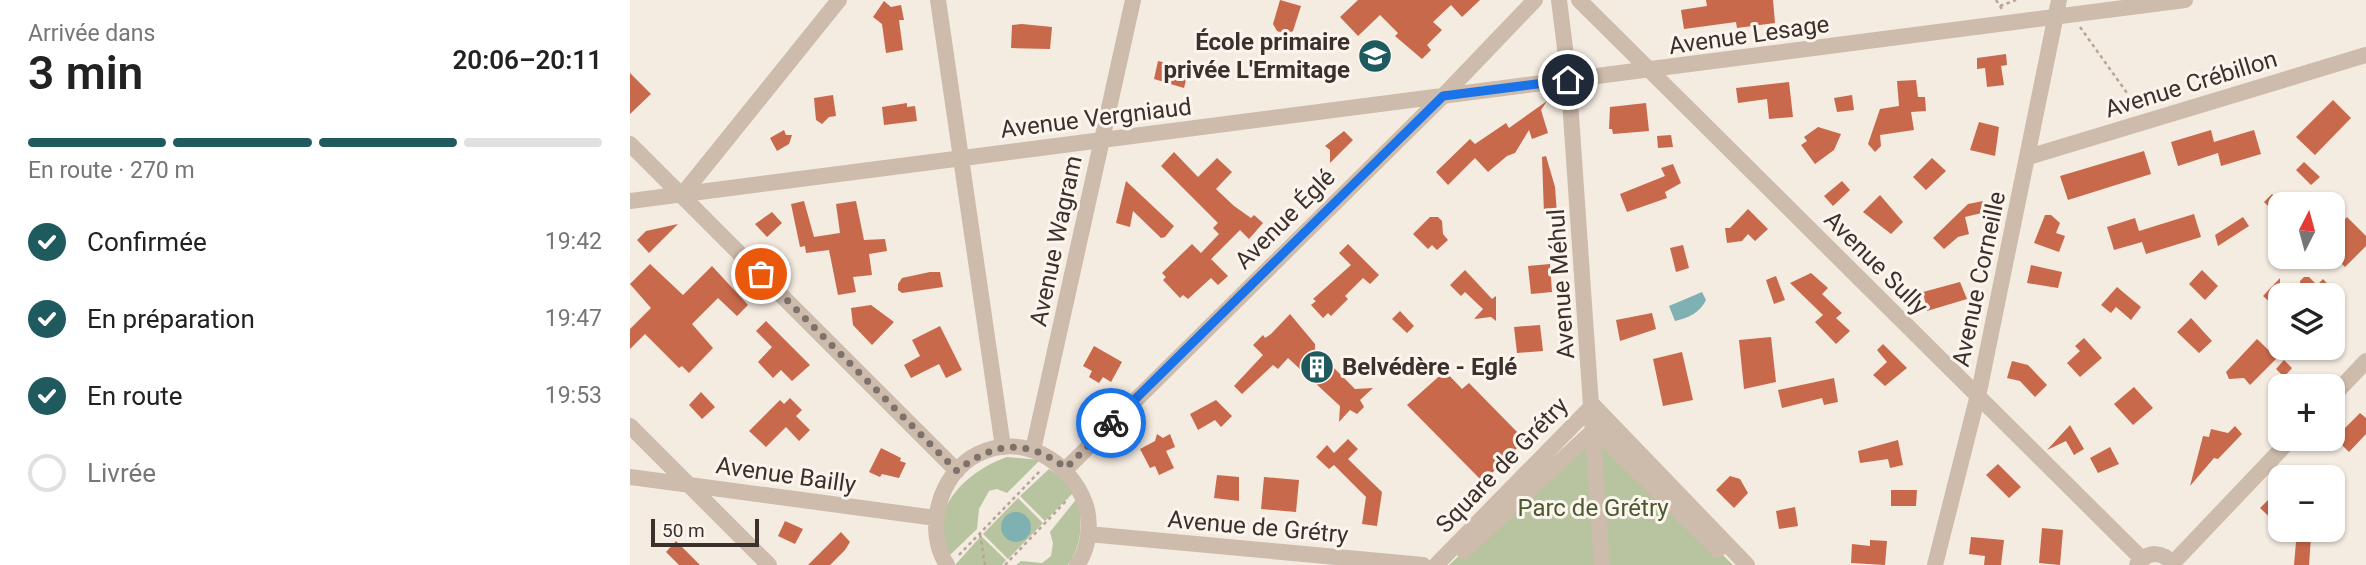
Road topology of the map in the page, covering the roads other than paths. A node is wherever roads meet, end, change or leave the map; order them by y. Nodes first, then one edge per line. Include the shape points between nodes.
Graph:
1 (839, 0) edge
2 (938, 0) edge
3 (1133, 0) edge
4 (1535, 0) edge
5 (1559, 0) edge
6 (1578, 0) edge
7 (2059, 0) edge
8 (2185, 0) edge
9 (2062, 16) junction
10 (2366, 55) edge
11 (1650, 71) junction
12 (1568, 80) junction
13 (1443, 96) junction
14 (1102, 140) junction
15 (630, 144) edge
16 (2028, 157) junction
17 (961, 158) junction
18 (682, 195) junction
19 (630, 201) edge
20 (2366, 361) edge
21 (2345, 383) edge
22 (1977, 395) junction
23 (1593, 405) junction
24 (630, 426) edge
25 (1595, 429) junction
26 (1003, 447) junction
27 (1033, 450) junction
28 (2280, 451) edge
29 (1066, 468) junction
30 (957, 471) junction
31 (630, 477) edge
32 (690, 486) junction
33 (936, 518) junction
34 (1088, 534) junction
35 (943, 560) edge
36 (2139, 562) edge
37 (2174, 564) edge
38 (769, 565) edge
39 (1077, 565) edge
40 (1423, 565) edge
41 (1436, 565) edge
42 (1449, 565) edge
43 (1602, 565) edge
44 (1733, 565) edge
45 (1747, 565) edge
46 (1935, 565) edge

1 - 18 street
2 - 17 street
3 - 14 street, Avenue Wagram
4 - 13 street, Avenue Églé
5 - 12 street, Avenue Méhul
6 - 11 street, Avenue Sully
7 - 9 street, Avenue Corneille
8 - 9 street, Avenue Lesage
9 - 11 street, Avenue Lesage
9 - 16 street, Avenue Corneille
10 - 16 street, Avenue Crébillon
11 - 12 street, Avenue Lesage
11 - 22 street, Avenue Sully
12 - 13 street, Avenue Vergniaud
12 - 23 street, Avenue Méhul
13 - 14 street, Avenue Vergniaud
13 - 29 street, Avenue Églé
14 - 17 street, Avenue Vergniaud
14 - 27 street, Avenue Wagram
15 - 18 street
16 - 22 street, Avenue Corneille
17 - 18 street, Avenue Vergniaud
17 - 26 street
18 - 19 street, Avenue Vergniaud
18 - 30 street
20 - 21 street
22 - 36 street, Avenue Sully
22 - 46 street, Avenue Corneille
23 - 25 street, Avenue Méhul
23 - 41 street, Square de Grétry
23 - 45 street, Square de Grétry
24 - 32 street
25 - 42 street, Square de Grétry
25 - 43 street, Avenue Méhul
25 - 44 street, Square de Grétry
26 - 27 street
26 - 30 street via 977,454
27 - 29 street
28 - 37 street
29 - 34 street via 1087,510
30 - 33 street via 942,494
31 - 32 street, Avenue Bailly
32 - 33 street, Avenue Bailly
32 - 38 street
33 - 35 street
34 - 39 street
34 - 40 street, Avenue de Grétry
36 - 37 street via 2162,554

